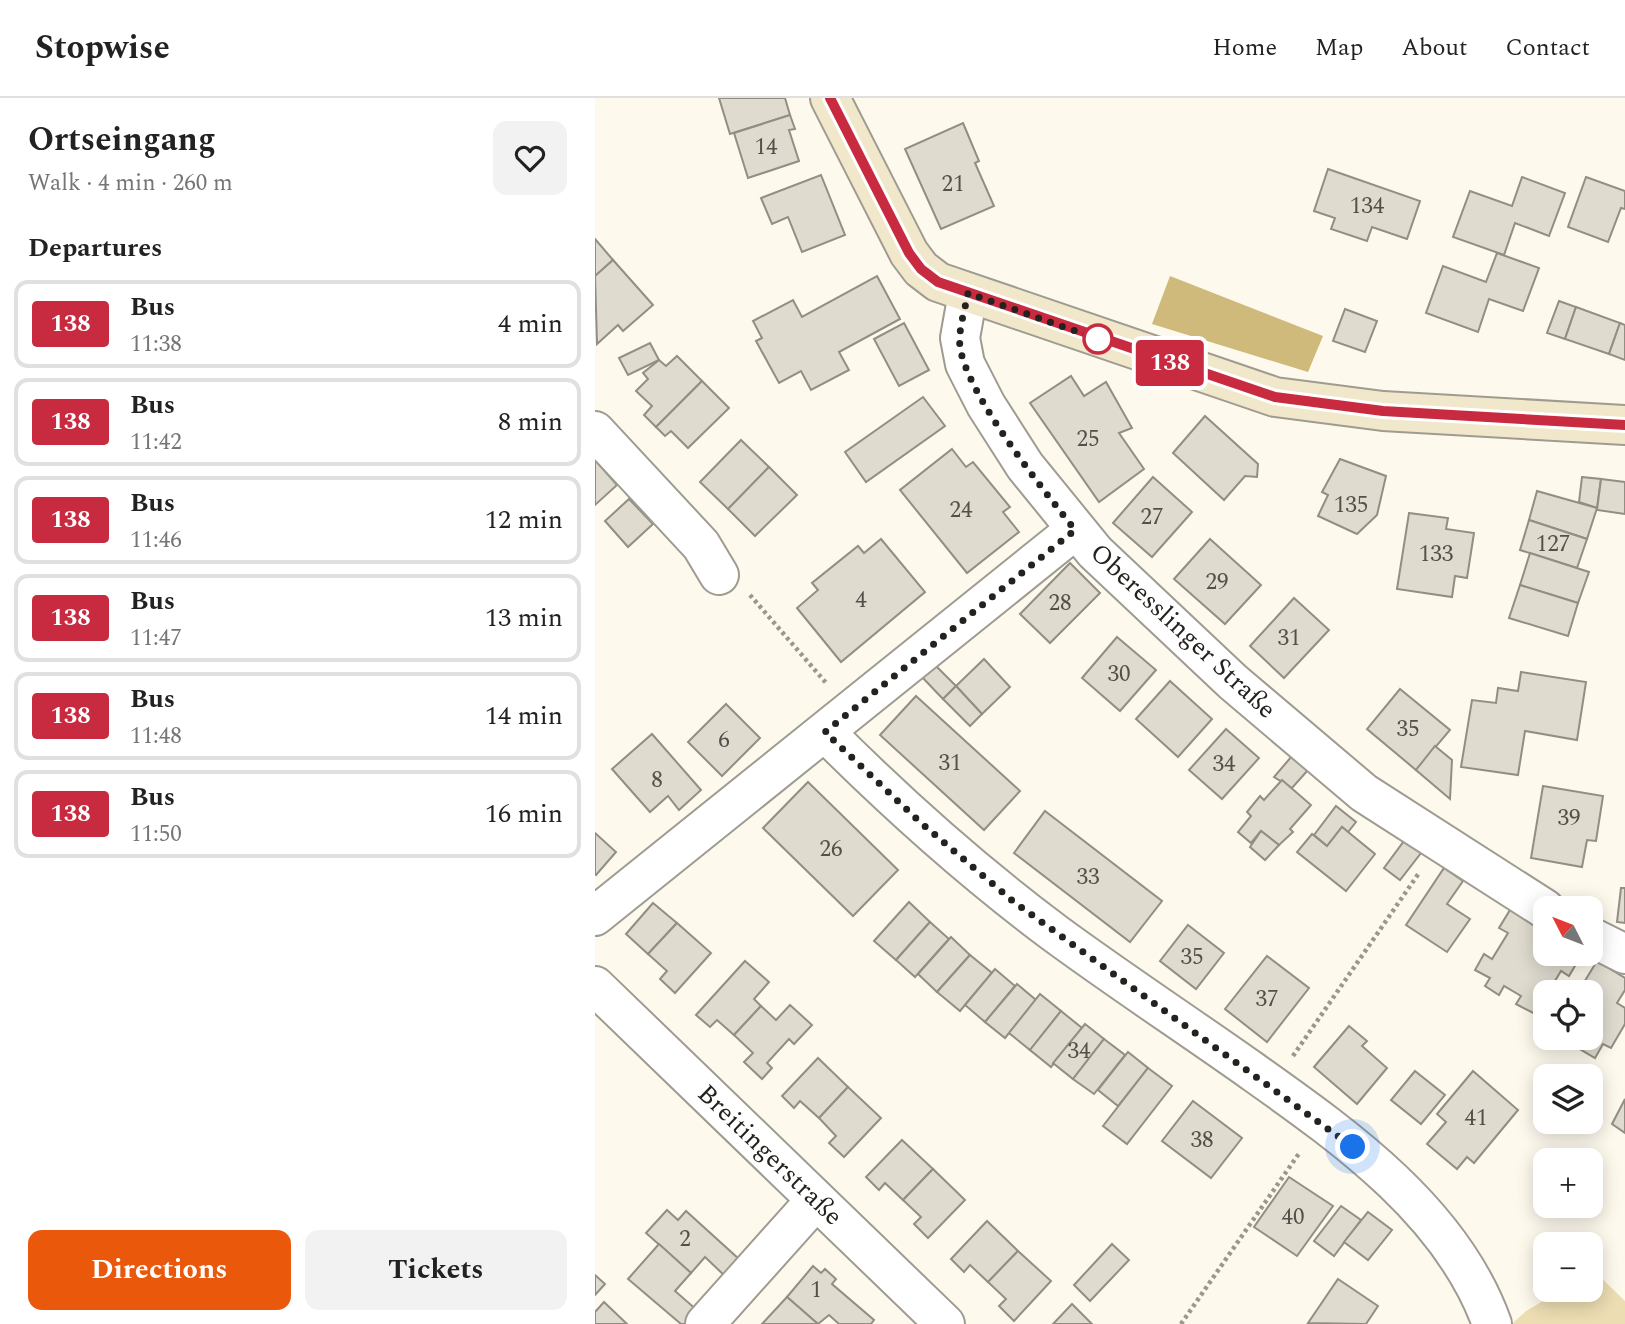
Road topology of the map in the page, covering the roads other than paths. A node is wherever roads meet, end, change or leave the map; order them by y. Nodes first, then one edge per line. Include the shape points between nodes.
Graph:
1 (830, 98) edge
2 (968, 293) junction
3 (1625, 425) edge
4 (595, 431) edge
5 (1075, 530) junction
6 (719, 575) road end
7 (838, 721) junction
8 (1533, 901) edge
9 (595, 916) edge
10 (1603, 943) edge
11 (1625, 954) edge
12 (595, 986) edge
13 (816, 1200) junction
14 (705, 1324) edge
15 (945, 1324) edge
16 (1492, 1324) edge

1 - 2 street via 915,262 938,282
2 - 3 street via 1251,391 1300,402
2 - 5 street, Oberesslinger Straße via 960,338 965,364 1010,444
4 - 6 street via 701,545
5 - 7 street
5 - 8 street, Oberesslinger Straße via 1233,682 1364,793
7 - 9 street
7 - 16 street via 920,822 1014,902 1273,1086 1353,1147 1407,1196 1469,1271
10 - 11 street
12 - 13 street, Breitingerstraße
13 - 14 street
13 - 15 street, Breitingerstraße

